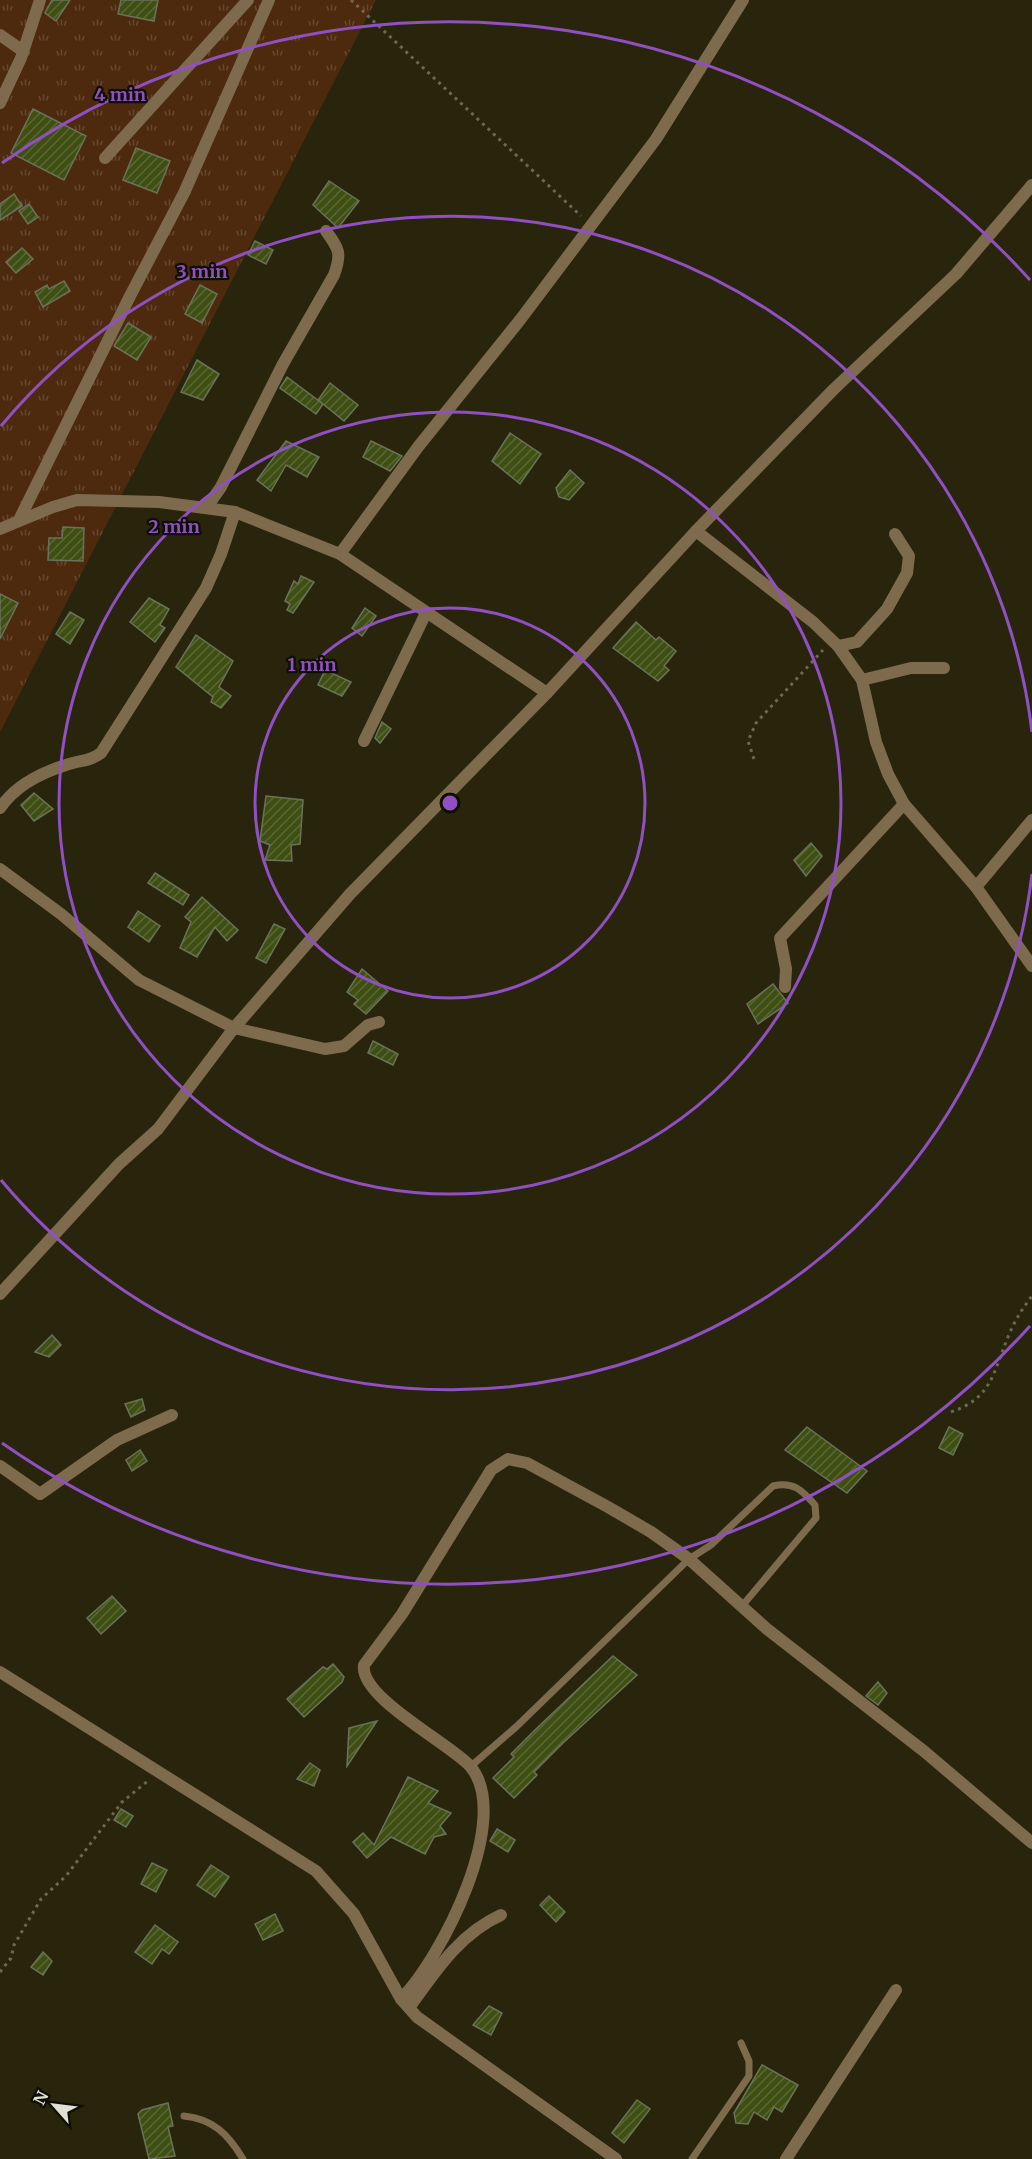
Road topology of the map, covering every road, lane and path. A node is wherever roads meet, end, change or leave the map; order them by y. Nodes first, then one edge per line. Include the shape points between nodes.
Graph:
1 (40, 0) edge
2 (248, 0) edge
3 (268, 0) edge
4 (351, 0) edge
5 (743, 0) edge
6 (0, 34) edge
7 (23, 51) junction
8 (0, 103) edge
9 (105, 158) dead end
10 (1032, 185) edge
11 (591, 225) junction
12 (326, 231) dead end
13 (207, 507) junction
14 (235, 512) junction
15 (19, 520) junction
16 (0, 529) edge
17 (696, 531) junction
18 (895, 534) dead end
19 (340, 554) junction
20 (426, 613) junction
21 (857, 642) junction
22 (835, 643) junction
23 (848, 659) junction
24 (944, 668) dead end
25 (862, 680) junction
26 (548, 693) junction
27 (364, 741) dead end
28 (754, 759) dead end
29 (904, 804) junction
30 (0, 808) edge
31 (1032, 820) edge
32 (0, 869) edge
33 (976, 887) junction
34 (1032, 966) edge
35 (785, 987) dead end
36 (379, 1022) dead end
37 (234, 1028) junction
38 (0, 1294) edge
39 (1032, 1296) edge
40 (951, 1412) dead end
41 (172, 1415) dead end
42 (0, 1466) edge
43 (689, 1559) junction
44 (742, 1606) junction
45 (0, 1672) edge
46 (470, 1767) junction
47 (157, 1772) junction
48 (1032, 1843) edge
49 (501, 1915) dead end
50 (0, 1972) edge
51 (896, 1990) dead end
52 (405, 2004) junction
53 (741, 2043) dead end
54 (184, 2116) dead end
55 (243, 2159) edge
56 (616, 2159) edge
57 (692, 2159) edge
58 (786, 2159) edge

1 - 7 street
2 - 9 street
3 - 15 street via 184,193
4 - 11 path
5 - 11 street via 656,139
6 - 7 street
7 - 8 street
10 - 17 street via 956,274 834,389
11 - 19 street via 423,440
12 - 13 street via 339,249 334,274 283,364 221,488
13 - 14 street
13 - 15 street via 77,500
14 - 19 street
14 - 30 street via 206,588 101,753 23,784
15 - 16 street
17 - 22 street
17 - 26 street
18 - 21 street via 909,556 908,573 887,609
19 - 20 street
20 - 26 street
20 - 27 street
21 - 22 street
21 - 23 street
22 - 23 street
22 - 28 path via 756,723 748,741
23 - 25 street
24 - 25 street via 911,668
25 - 29 street via 876,742
26 - 37 street via 350,894
29 - 33 street
29 - 35 street via 780,938
31 - 33 street
32 - 37 street via 139,980
33 - 34 street
36 - 37 street via 368,1024 344,1046 325,1049
37 - 38 street via 158,1129 120,1164
39 - 40 path via 1014,1322 986,1389 974,1401
41 - 42 street via 117,1440 40,1494
43 - 44 street
43 - 44 lane via 711,1545 773,1486 785,1483 805,1493 815,1505 816,1518
43 - 46 lane
43 - 46 street via 651,1532 527,1463 508,1459 491,1470 362,1672 394,1709
44 - 48 street
45 - 47 street
46 - 52 street via 481,1786 485,1809 474,1868 449,1928
47 - 50 path via 135,1795 122,1802 66,1876 41,1899
47 - 52 street via 316,1871 354,1914
49 - 52 street via 455,1947
51 - 58 street
52 - 56 street via 429,2026
53 - 57 lane via 749,2061 749,2076
54 - 55 lane via 213,2124 226,2133

